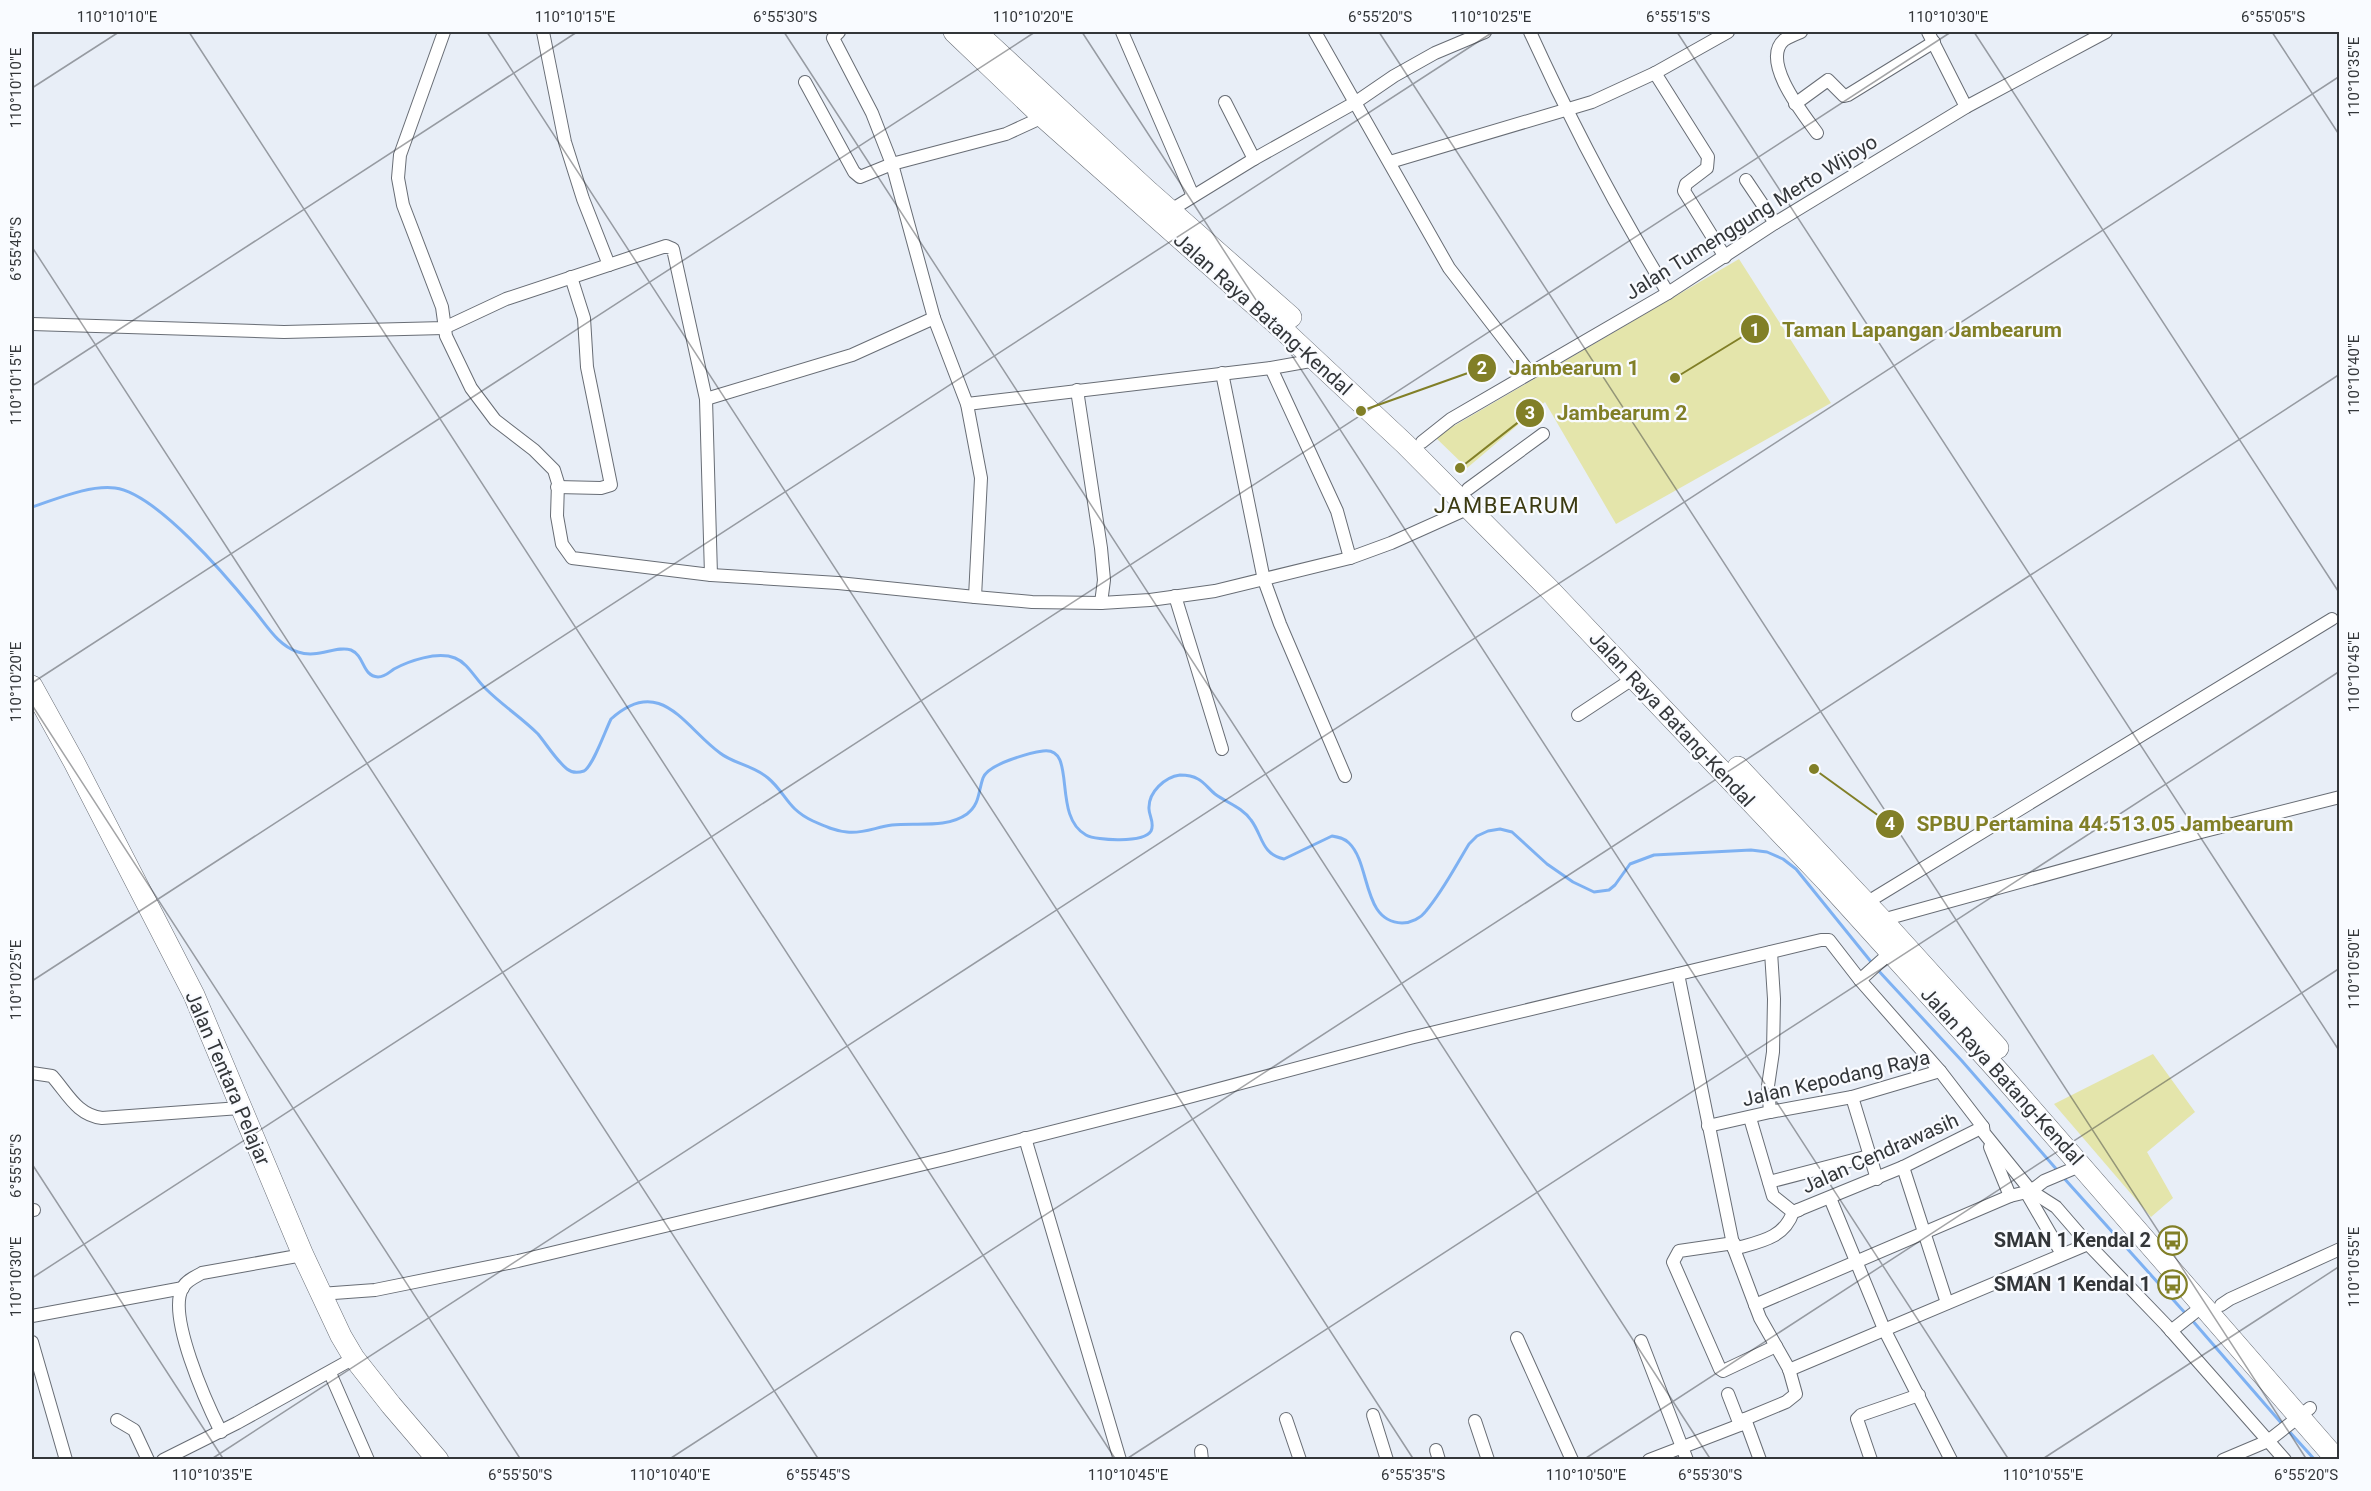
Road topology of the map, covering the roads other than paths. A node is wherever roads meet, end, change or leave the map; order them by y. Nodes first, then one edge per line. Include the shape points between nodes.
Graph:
1 (444, 32) edge
2 (543, 32) edge
3 (838, 32) edge
4 (954, 32) edge
5 (976, 32) edge
6 (1122, 32) edge
7 (1315, 32) edge
8 (1485, 32) edge
9 (1530, 32) edge
10 (1801, 32) edge
11 (2104, 32) edge
12 (1723, 33) edge
13 (1931, 37) edge
14 (1655, 73) junction
15 (805, 82) dead end
16 (1225, 102) dead end
17 (1356, 102) junction
18 (1795, 104) junction
19 (1966, 107) junction
20 (1565, 110) junction
21 (1043, 117) junction
22 (1817, 133) dead end
23 (1254, 159) junction
24 (1390, 162) junction
25 (892, 164) junction
26 (1746, 180) dead end
27 (1193, 196) junction
28 (1171, 210) junction
29 (1775, 223) junction
30 (1195, 242) junction
31 (1725, 257) junction
32 (609, 266) junction
33 (571, 277) junction
34 (1668, 293) junction
35 (934, 318) junction
36 (32, 324) edge
37 (444, 328) junction
38 (1316, 360) junction
39 (1270, 368) junction
40 (1222, 373) junction
41 (1530, 373) junction
42 (1077, 390) junction
43 (706, 399) junction
44 (967, 404) junction
45 (1543, 434) dead end
46 (1422, 442) junction
47 (557, 487) junction
48 (1469, 498) junction
49 (1350, 558) junction
50 (711, 575) junction
51 (1264, 580) junction
52 (1175, 596) junction
53 (975, 597) junction
54 (1101, 603) junction
55 (2332, 619) dead end
56 (1634, 678) junction
57 (32, 686) edge
58 (1578, 715) dead end
59 (1222, 749) dead end
60 (1345, 776) dead end
61 (2340, 797) edge
62 (1866, 903) junction
63 (1882, 920) junction
64 (1771, 952) junction
65 (1885, 957) junction
66 (1678, 974) junction
67 (1863, 978) junction
68 (1940, 1071) junction
69 (32, 1073) edge
70 (1852, 1097) junction
71 (240, 1108) junction
72 (1770, 1112) junction
73 (1750, 1118) junction
74 (1708, 1126) junction
75 (1984, 1130) junction
76 (1025, 1138) junction
77 (1869, 1156) junction
78 (1903, 1167) junction
79 (2073, 1169) junction
80 (1877, 1179) junction
81 (1769, 1182) junction
82 (2029, 1192) junction
83 (2010, 1196) junction
84 (1830, 1198) junction
85 (1793, 1212) junction
86 (1925, 1232) junction
87 (2088, 1245) junction
88 (1734, 1246) junction
89 (2340, 1249) edge
90 (2062, 1254) junction
91 (303, 1256) junction
92 (1855, 1262) junction
93 (183, 1288) junction
94 (320, 1294) junction
95 (1947, 1303) junction
96 (1755, 1305) junction
97 (2206, 1308) junction
98 (32, 1317) edge
99 (1884, 1329) junction
100 (2174, 1329) junction
101 (1517, 1338) dead end
102 (1641, 1341) dead end
103 (32, 1342) edge
104 (1776, 1346) junction
105 (354, 1358) junction
106 (1789, 1370) junction
107 (330, 1373) junction
108 (1728, 1394) dead end
109 (1919, 1395) junction
110 (1373, 1415) dead end
111 (2300, 1417) junction
112 (1286, 1419) dead end
113 (117, 1420) dead end
114 (1475, 1421) dead end
115 (1743, 1422) junction
116 (220, 1432) junction
117 (2270, 1439) junction
118 (2340, 1442) edge
119 (1683, 1447) junction
120 (66, 1460) edge
121 (148, 1460) edge
122 (163, 1460) edge
123 (368, 1460) edge
124 (438, 1460) edge
125 (1120, 1460) edge
126 (1300, 1460) edge
127 (1387, 1460) edge
128 (1488, 1460) edge
129 (1572, 1460) edge
130 (1648, 1460) edge
131 (1687, 1460) edge
132 (1760, 1460) edge
133 (1871, 1460) edge
134 (1951, 1460) edge
135 (2223, 1460) edge
136 (2285, 1460) edge
137 (2337, 1460) edge

1 - 37 street via 400,155 398,178 403,205 442,307
2 - 32 street via 565,142
3 - 25 street via 833,38 872,113
4 - 21 highway, Jalan Raya Batang-Kendal
5 - 28 highway, Jalan Raya Batang-Kendal
6 - 27 street
7 - 17 street
8 - 17 street via 1394,76
9 - 20 street
10 - 18 street via 1783,41 1778,56 1778,74
11 - 19 street, Jalan Tumenggung Merto Wijoyo
12 - 14 street
13 - 18 street via 1848,95 1839,94 1828,80
13 - 19 street
14 - 20 street
14 - 31 street via 1708,157 1707,168 1683,191
15 - 25 street via 857,176
16 - 23 street
17 - 23 street
17 - 24 street
18 - 22 street
19 - 29 street, Jalan Tumenggung Merto Wijoyo
20 - 24 street
20 - 34 street
21 - 25 street via 1006,134
21 - 30 highway, Jalan Raya Batang-Kendal
23 - 27 street
24 - 41 street via 1449,268
25 - 35 street
26 - 29 street
27 - 28 street
28 - 30 highway, Jalan Raya Batang-Kendal
29 - 31 street, Jalan Tumenggung Merto Wijoyo
30 - 38 highway, Jalan Raya Batang-Kendal
30 - 46 highway, Jalan Raya Batang-Kendal via 1291,317
31 - 34 street, Jalan Tumenggung Merto Wijoyo
32 - 33 street
32 - 43 street via 666,246 673,249
33 - 37 street via 506,299
33 - 47 street via 584,318 587,368 611,484 601,488
34 - 41 street, Jalan Tumenggung Merto Wijoyo
35 - 43 street via 852,356
35 - 44 street
36 - 37 street via 284,332
37 - 47 street via 471,388 495,420 554,470
38 - 39 street
38 - 48 highway, Jalan Raya Batang-Kendal
39 - 40 street
39 - 49 street via 1337,511
40 - 42 street
40 - 51 street
41 - 46 street, Jalan Tumenggung Merto Wijoyo via 1451,419
42 - 44 street
42 - 54 street via 1101,548
43 - 50 street
44 - 53 street via 981,478
45 - 48 street
46 - 48 highway, Jalan Raya Batang-Kendal
47 - 50 street via 562,544 572,558
48 - 49 street via 1391,543
48 - 56 highway, Jalan Raya Batang-Kendal
48 - 62 highway, Jalan Raya Batang-Kendal via 1568,588
49 - 51 street
50 - 53 street
51 - 52 street
51 - 60 street
52 - 54 street
52 - 59 street
53 - 54 street
55 - 62 street
56 - 58 street
56 - 65 highway, Jalan Raya Batang-Kendal via 1827,882
57 - 71 highway, Jalan Tentara Pelajar via 161,927 194,995
61 - 63 street
62 - 63 highway, Jalan Raya Batang-Kendal
63 - 97 highway, Jalan Raya Batang-Kendal via 2058,1116
64 - 66 street
64 - 67 street via 1829,940
64 - 72 street via 1774,999
65 - 67 street
65 - 79 highway, Jalan Raya Batang-Kendal
66 - 74 street
66 - 76 street via 1410,1038
67 - 68 street
68 - 70 street, Jalan Kepodang Raya
68 - 75 street, Jalan Kepodang Raya
69 - 71 street via 52,1076 75,1106 92,1117
70 - 72 street, Jalan Kepodang Raya
70 - 77 street
71 - 91 highway, Jalan Tentara Pelajar
72 - 73 street, Jalan Kepodang Raya
73 - 74 street, Jalan Kepodang Raya
73 - 81 street
74 - 88 street
75 - 78 street, Jalan Cendrawasih
75 - 82 street
75 - 83 street
76 - 94 street via 518,1261 375,1290
76 - 125 street
77 - 80 street
77 - 81 street
78 - 80 street, Jalan Cendrawasih
78 - 86 street
79 - 82 street
79 - 97 highway, Jalan Raya Batang-Kendal
80 - 84 street, Jalan Cendrawasih
81 - 85 street via 1777,1201
82 - 83 street
82 - 87 street via 2055,1207
82 - 90 street
83 - 86 street
84 - 85 street, Jalan Cendrawasih
84 - 92 street
85 - 88 street, Jalan Cendrawasih via 1790,1224 1779,1233 1758,1243
86 - 92 street
86 - 95 street
87 - 90 street
87 - 100 street
88 - 96 street
88 - 104 street, Jalan Cendrawasih via 1679,1251 1673,1262 1720,1369 1724,1371
89 - 97 street
90 - 95 street
91 - 93 street via 202,1274
91 - 94 highway, Jalan Tentara Pelajar
92 - 96 street
92 - 99 street
93 - 98 street
93 - 116 street via 178,1317
94 - 105 highway, Jalan Tentara Pelajar
95 - 99 street
96 - 104 street
97 - 100 street
97 - 111 highway, Jalan Raya Batang-Kendal
99 - 106 street
99 - 109 street
100 - 117 street
101 - 129 street
102 - 119 street
103 - 120 street
104 - 106 street
105 - 107 street
105 - 124 highway, Jalan Tentara Pelajar
106 - 115 street via 1796,1394 1792,1399
107 - 116 street
107 - 123 street
108 - 115 street
109 - 133 street via 1857,1419
109 - 134 street
110 - 127 street
111 - 117 street
111 - 118 highway, Jalan Raya Batang-Kendal
111 - 137 highway, Jalan Raya Batang-Kendal
112 - 126 street
113 - 121 street via 134,1430
114 - 128 street
115 - 119 street
115 - 132 street
116 - 122 street
117 - 135 street
117 - 136 street
119 - 130 street
119 - 131 street

